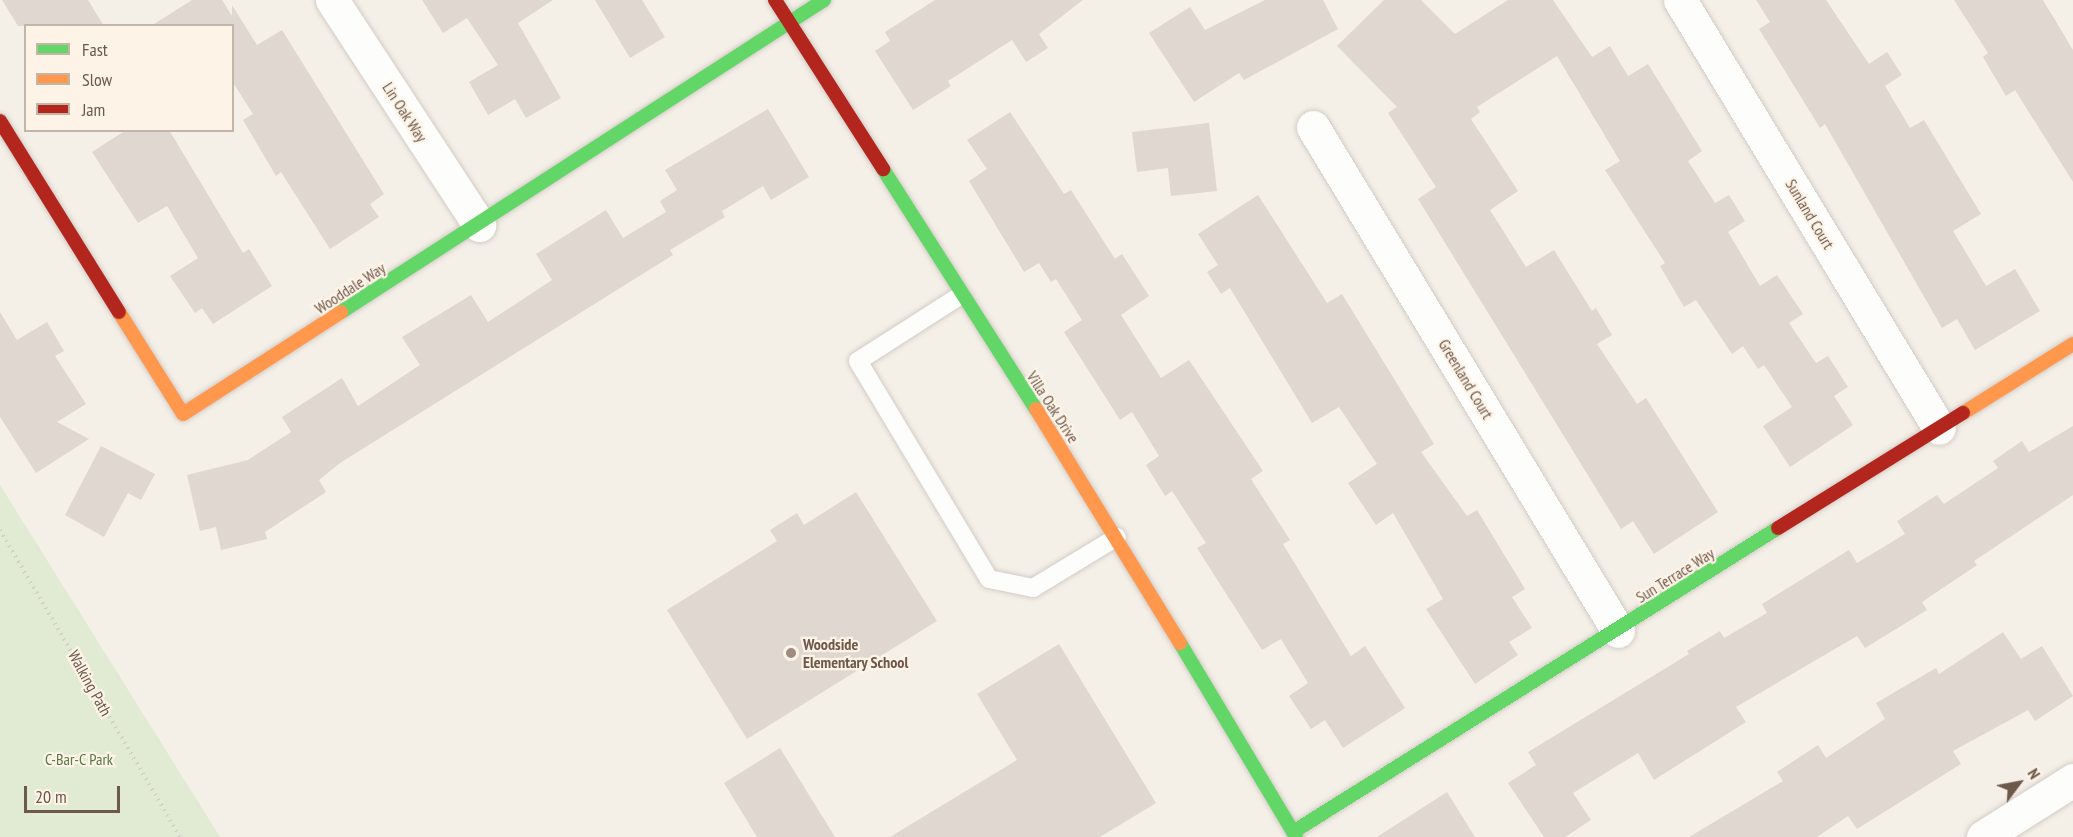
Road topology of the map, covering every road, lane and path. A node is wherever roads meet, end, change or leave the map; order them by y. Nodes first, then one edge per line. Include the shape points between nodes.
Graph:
1 (332, 0) edge
2 (775, 0) edge
3 (824, 0) edge
4 (1680, 0) edge
5 (789, 22) junction
6 (0, 121) edge
7 (1313, 127) dead end
8 (479, 225) junction
9 (961, 295) junction
10 (2073, 344) edge
11 (1939, 428) junction
12 (0, 530) edge
13 (1116, 537) junction
14 (1618, 631) junction
15 (2073, 780) edge
16 (1294, 834) edge
17 (180, 837) edge
18 (1983, 837) edge

1 - 8 street, Lin Oak Way
2 - 5 street, Villa Oak Drive
3 - 5 street, Wooddale Way
4 - 11 street, Sunland Court
5 - 8 street, Wooddale Way
5 - 9 street, Villa Oak Drive
6 - 8 street, Wooddale Way via 183,414
7 - 14 street, Greenland Court
9 - 13 street, Villa Oak Drive
9 - 13 lane via 858,361 989,579 1033,588
10 - 11 street, Sun Terrace Way
11 - 14 street, Sun Terrace Way
12 - 17 path, Walking Path
13 - 16 street, Villa Oak Drive
14 - 16 street, Sun Terrace Way
15 - 18 street

